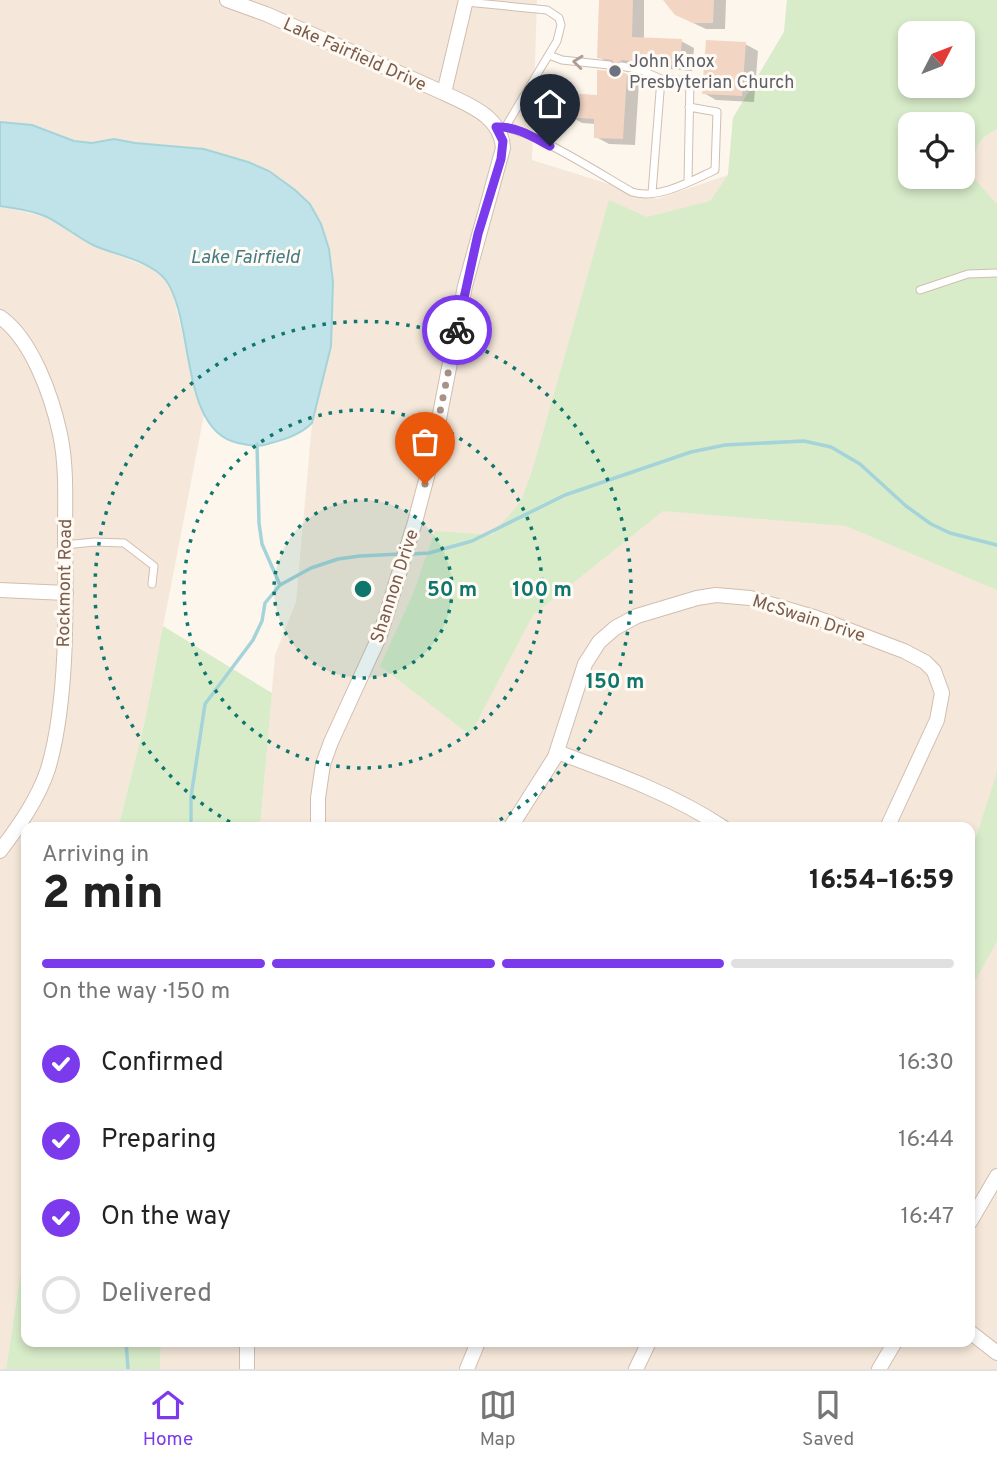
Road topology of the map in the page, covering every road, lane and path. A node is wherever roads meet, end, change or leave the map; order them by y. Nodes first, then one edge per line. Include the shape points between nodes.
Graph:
1 (227, 0) edge
2 (466, 1) edge
3 (548, 55) junction
4 (609, 65) dead end
5 (621, 66) dead end
6 (661, 79) junction
7 (443, 93) junction
8 (689, 107) junction
9 (501, 127) junction
10 (688, 182) junction
11 (652, 194) junction
12 (997, 273) edge
13 (920, 290) dead end
14 (0, 317) edge
15 (65, 545) junction
16 (152, 584) dead end
17 (0, 590) edge
18 (66, 593) junction
19 (557, 752) junction
20 (22, 822) edge
21 (318, 822) edge
22 (514, 822) edge
23 (714, 822) edge
24 (890, 822) edge
25 (21, 823) edge
26 (0, 851) edge
27 (997, 1176) edge
28 (975, 1213) edge
29 (975, 1336) edge
30 (247, 1347) edge
31 (476, 1347) edge
32 (647, 1347) edge
33 (892, 1347) edge
34 (997, 1353) edge
35 (247, 1369) edge
36 (467, 1369) edge
37 (636, 1369) edge
38 (879, 1369) edge

1 - 7 street, Lake Fairfield Drive
2 - 3 lane via 553,13 561,31
2 - 7 street
4 -> 3 lane
3 - 9 lane
5 - 6 lane
6 - 8 lane via 690,81
6 - 11 lane
7 - 9 street
8 - 10 lane
8 - 10 lane via 717,112 715,170
9 - 11 lane via 529,135 632,192
9 - 21 street, Shannon Drive via 501,159 465,286 430,465 380,635 323,764
10 - 11 lane
12 - 13 lane via 968,274
14 - 15 street, Rockmont Road via 27,347 55,417 62,451
15 - 16 lane via 124,543 154,566
15 - 18 street, Rockmont Road
17 - 18 street
18 - 20 street, Rockmont Road via 54,744 38,793
19 - 22 street, McSwain Drive
19 - 23 street via 627,778
19 - 24 street, McSwain Drive via 585,664 607,633 637,616 697,598 750,598 905,651 934,671 942,693 937,720
25 - 26 street, Rockmont Road
27 - 28 street
29 - 34 street
30 - 35 street
31 - 36 street
32 - 37 street
33 - 38 street

